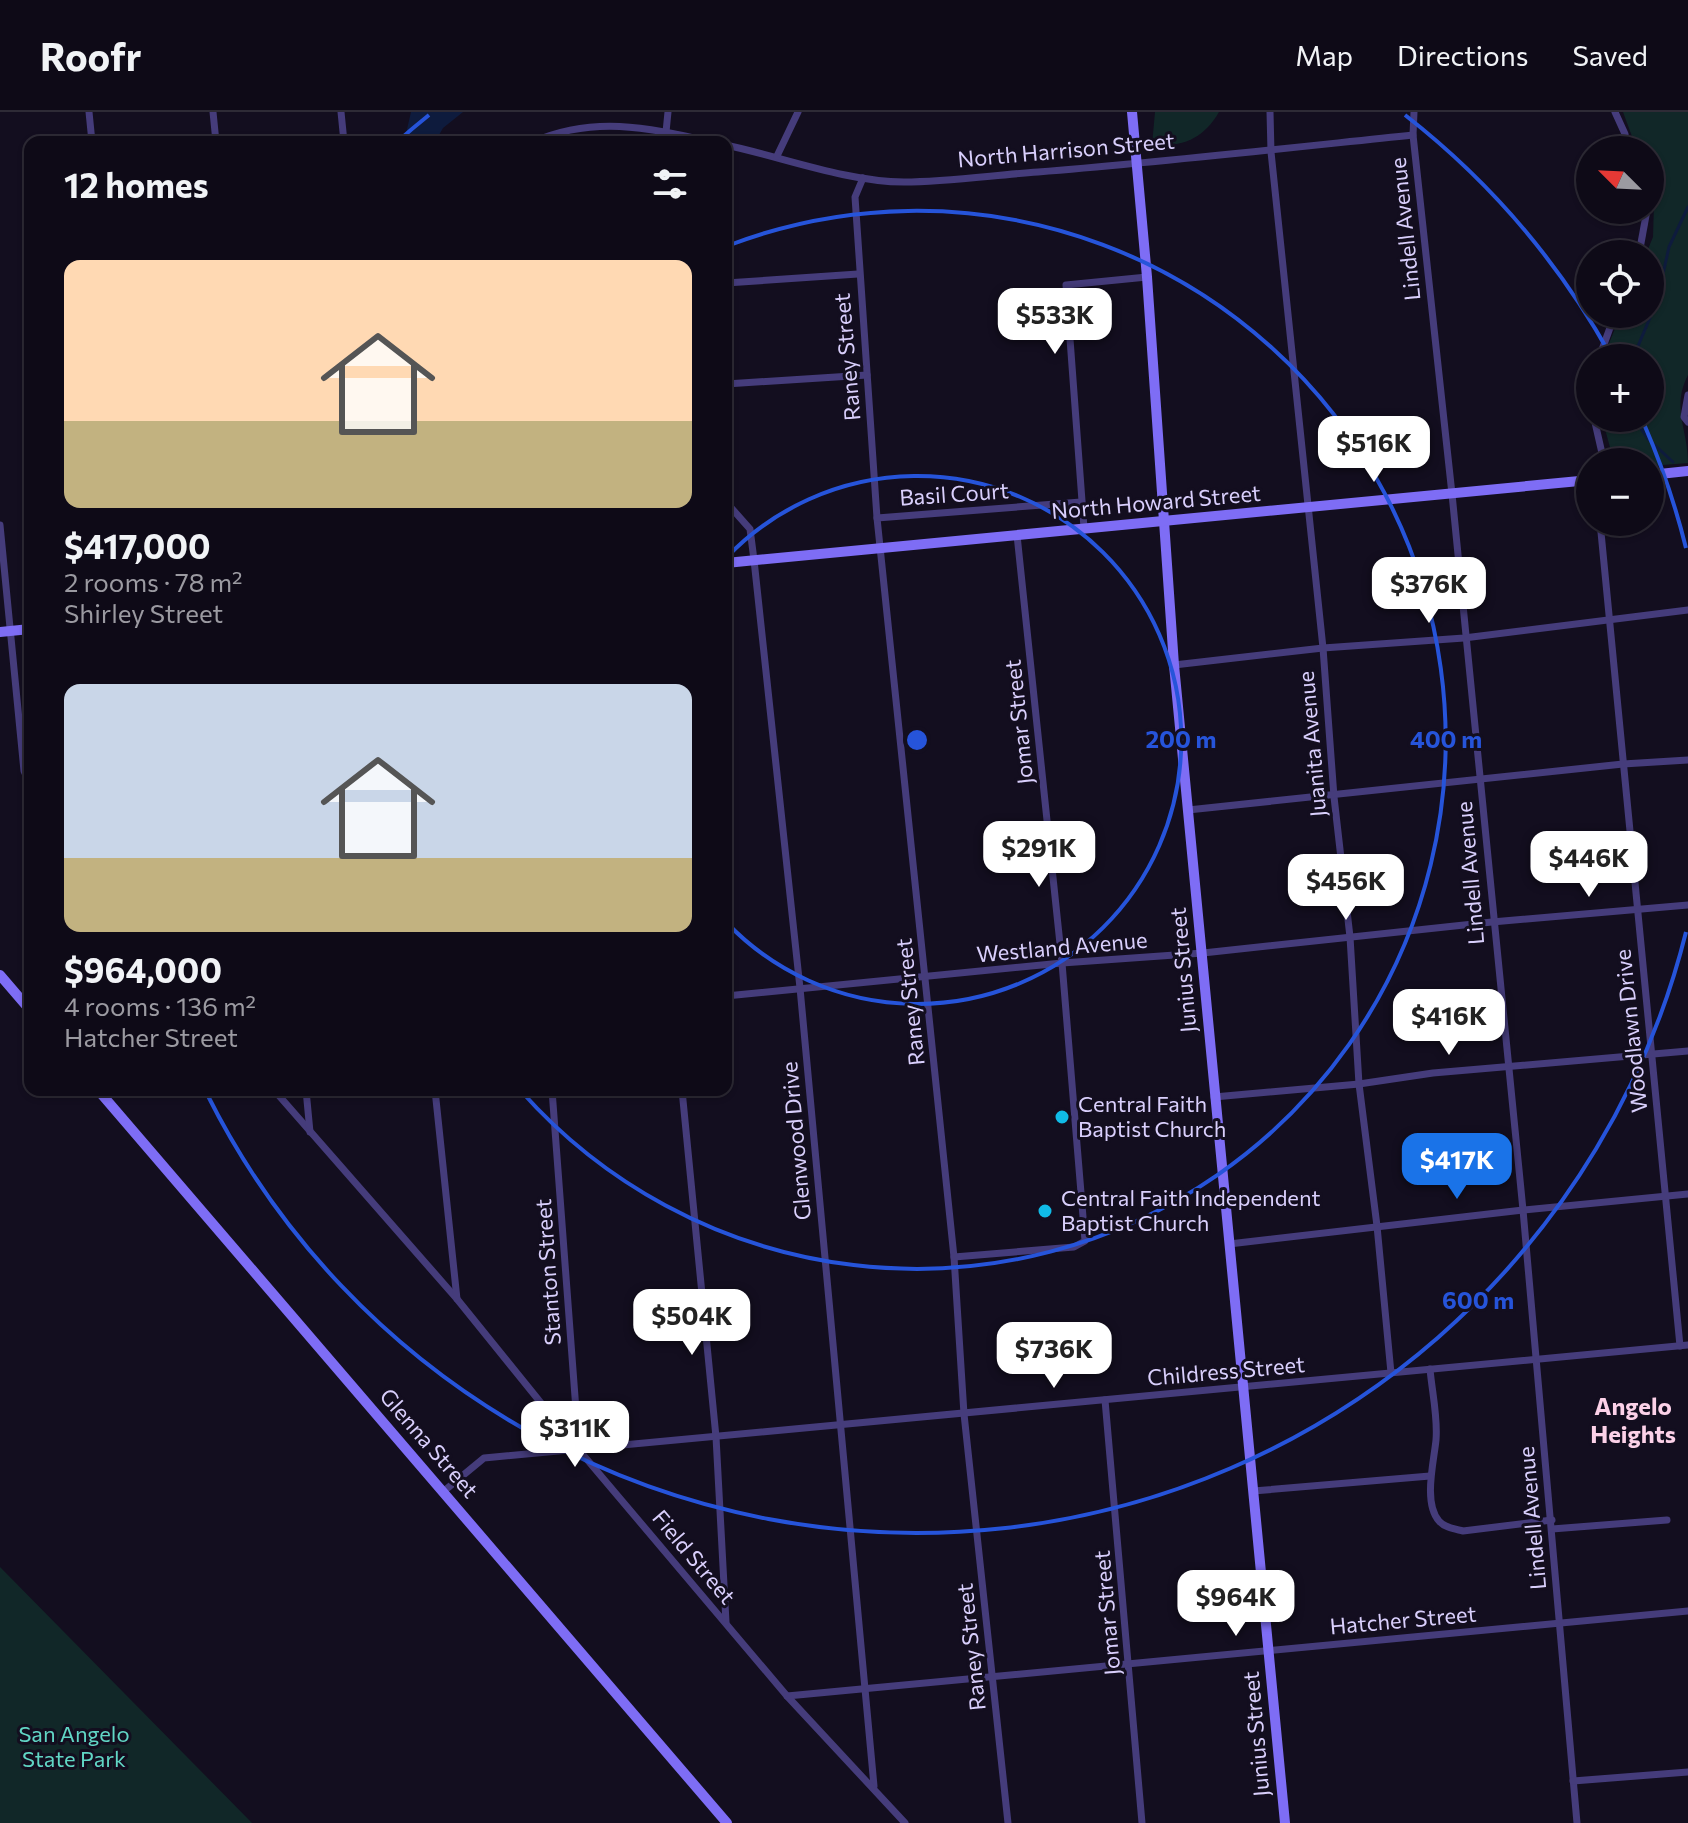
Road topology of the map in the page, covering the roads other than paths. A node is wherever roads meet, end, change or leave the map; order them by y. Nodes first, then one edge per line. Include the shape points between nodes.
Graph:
1 (89, 112) edge
2 (213, 112) edge
3 (341, 112) edge
4 (668, 112) edge
5 (798, 112) edge
6 (1132, 112) edge
7 (1270, 112) edge
8 (1414, 112) edge
9 (1615, 112) edge
10 (666, 132) junction
11 (1413, 135) junction
12 (91, 136) edge
13 (215, 136) edge
14 (343, 136) edge
15 (547, 136) edge
16 (685, 136) edge
17 (1625, 136) edge
18 (732, 146) edge
19 (1271, 152) junction
20 (777, 156) junction
21 (1136, 164) junction
22 (863, 178) junction
23 (858, 274) junction
24 (1147, 277) junction
25 (732, 283) edge
26 (867, 375) junction
27 (732, 384) edge
28 (1688, 395) edge
29 (1688, 422) edge
30 (1688, 471) edge
31 (1664, 474) edge
32 (1576, 481) edge
33 (1452, 494) junction
34 (1081, 502) junction
35 (1308, 507) junction
36 (732, 509) edge
37 (877, 518) junction
38 (1162, 521) junction
39 (0, 525) edge
40 (1084, 528) junction
41 (1017, 535) junction
42 (1601, 536) edge
43 (880, 548) junction
44 (754, 560) junction
45 (732, 562) edge
46 (1688, 610) edge
47 (1610, 619) junction
48 (5, 631) edge
49 (1464, 638) junction
50 (1323, 648) junction
51 (1174, 665) junction
52 (1688, 760) edge
53 (1623, 764) junction
54 (24, 771) edge
55 (1479, 779) junction
56 (1334, 797) junction
57 (1188, 810) junction
58 (1688, 905) edge
59 (1636, 911) junction
60 (1492, 922) junction
61 (1350, 937) junction
62 (1203, 953) junction
63 (1062, 963) junction
64 (0, 975) edge
65 (926, 977) junction
66 (800, 988) junction
67 (732, 995) edge
68 (24, 1003) edge
69 (1688, 1051) edge
70 (1652, 1054) junction
71 (1508, 1069) junction
72 (1359, 1084) junction
73 (103, 1096) edge
74 (279, 1096) edge
75 (307, 1096) edge
76 (436, 1096) edge
77 (552, 1096) edge
78 (683, 1096) edge
79 (1214, 1097) junction
80 (310, 1133) junction
81 (1688, 1194) edge
82 (1665, 1195) junction
83 (1523, 1210) junction
84 (1377, 1226) junction
85 (1229, 1244) junction
86 (954, 1257) junction
87 (457, 1299) junction
88 (1684, 1345) edge
89 (1535, 1359) junction
90 (1430, 1369) junction
91 (1391, 1373) junction
92 (1243, 1388) junction
93 (1105, 1400) junction
94 (964, 1414) junction
95 (842, 1425) junction
96 (716, 1437) junction
97 (579, 1450) junction
98 (1430, 1476) junction
99 (444, 1491) junction
100 (1253, 1491) junction
101 (1667, 1520) dead end
102 (1552, 1524) junction
103 (1688, 1611) edge
104 (726, 1622) junction
105 (1559, 1623) junction
106 (1268, 1650) junction
107 (1130, 1664) junction
108 (993, 1677) junction
109 (864, 1689) junction
110 (787, 1696) junction
111 (1688, 1772) edge
112 (1573, 1781) junction
113 (874, 1786) junction
114 (727, 1823) edge
115 (905, 1823) edge
116 (1008, 1823) edge
117 (1142, 1823) edge
118 (1285, 1823) edge
119 (1577, 1823) edge

1 - 12 street
2 - 13 street
3 - 14 street
4 - 10 street
5 - 20 street
6 - 21 street, Junius Street
7 - 19 street, Juanita Avenue
8 - 11 street, Lindell Avenue
9 - 17 street
10 - 15 street via 600,125
10 - 16 street
11 - 19 street, North Harrison Street
11 - 33 street, Lindell Avenue
18 - 20 street, North Harrison Street
19 - 21 street, North Harrison Street
19 - 35 street, Juanita Avenue
20 - 22 street, North Harrison Street
21 - 22 street, North Harrison Street via 904,182
21 - 24 street, Junius Street
22 - 23 street, Raney Street via 855,197
23 - 25 street
23 - 26 street, Raney Street
24 - 34 street via 1066,285
24 - 38 street, Junius Street
26 - 27 street
26 - 37 street, Raney Street
28 - 29 street
30 - 31 street
32 - 33 street, North Howard Street
33 - 35 street, North Howard Street
33 - 49 street, Lindell Avenue
34 - 37 street, Basil Court
34 - 40 street
35 - 38 street, North Howard Street
35 - 50 street, Juanita Avenue
36 - 44 street, Glenwood Drive via 750,529
37 - 43 street, Raney Street
38 - 40 street, North Howard Street
38 - 51 street, Junius Street
39 - 48 street
40 - 41 street, North Howard Street
41 - 43 street, North Howard Street
41 - 63 street, Jomar Street
42 - 47 street, Woodlawn Drive
43 - 44 street, North Howard Street
43 - 65 street, Raney Street
44 - 45 street, North Howard Street
44 - 66 street, Glenwood Drive
46 - 47 street
47 - 49 street
47 - 53 street, Woodlawn Drive
48 - 54 street
49 - 50 street
49 - 55 street, Lindell Avenue
50 - 51 street
50 - 56 street, Juanita Avenue
51 - 57 street, Junius Street
52 - 53 street
53 - 55 street
53 - 59 street, Woodlawn Drive
55 - 56 street
55 - 60 street, Lindell Avenue
56 - 57 street
56 - 61 street, Juanita Avenue
57 - 62 street, Junius Street
58 - 59 street, Westland Avenue
59 - 60 street, Westland Avenue
59 - 70 street, Woodlawn Drive
60 - 61 street, Westland Avenue
60 - 71 street, Lindell Avenue
61 - 62 street, Westland Avenue
61 - 72 street, Juanita Avenue
62 - 63 street, Westland Avenue
62 - 79 street, Junius Street
63 - 65 street, Westland Avenue
63 - 86 street, Jomar Street via 1085,1241 1074,1247
64 - 68 street
65 - 66 street, Westland Avenue
65 - 86 street, Raney Street
66 - 67 street, Westland Avenue
66 - 95 street, Glenwood Drive
69 - 70 street
70 - 71 street
70 - 82 street, Woodlawn Drive
71 - 72 street
71 - 83 street, Lindell Avenue
72 - 79 street
72 - 84 street, Juanita Avenue
73 - 99 street, Glenna Street
74 - 80 street, Field Street
75 - 80 street
76 - 87 street
77 - 97 street, Stanton Street
78 - 96 street
79 - 85 street, Junius Street
80 - 87 street, Field Street
81 - 82 street
82 - 83 street
82 - 88 street, Woodlawn Drive
83 - 84 street
83 - 89 street, Lindell Avenue
84 - 85 street
84 - 91 street, Juanita Avenue
85 - 92 street, Junius Street
86 - 94 street, Raney Street
87 - 97 street, Field Street
88 - 89 street, Childress Street
89 - 90 street, Childress Street
89 - 102 street, Lindell Avenue
90 - 91 street, Childress Street
90 - 98 street via 1436,1437
91 - 92 street, Childress Street
92 - 93 street, Childress Street
92 - 100 street, Junius Street
93 - 94 street, Childress Street
93 - 107 street, Jomar Street
94 - 95 street, Childress Street
94 - 108 street, Raney Street
95 - 96 street, Childress Street
95 - 109 street, Glenwood Drive
96 - 97 street, Childress Street
96 - 104 street
97 - 99 street, Childress Street via 484,1458
97 - 104 street, Field Street
98 - 100 street
98 - 102 street via 1433,1509 1448,1527 1463,1531
99 - 114 street, Glenna Street
100 - 106 street, Junius Street
101 - 102 street
102 - 105 street, Lindell Avenue
103 - 105 street, Hatcher Street
104 - 110 street, Field Street
105 - 106 street, Hatcher Street
105 - 112 street, Lindell Avenue
106 - 107 street, Hatcher Street
106 - 118 street, Junius Street
107 - 108 street, Hatcher Street
107 - 117 street, Jomar Street
108 - 109 street, Hatcher Street
108 - 116 street, Raney Street
109 - 110 street, Hatcher Street
109 - 113 street, Glenwood Drive
110 - 113 street, Field Street
111 - 112 street
112 - 119 street, Lindell Avenue
113 - 115 street, Field Street

